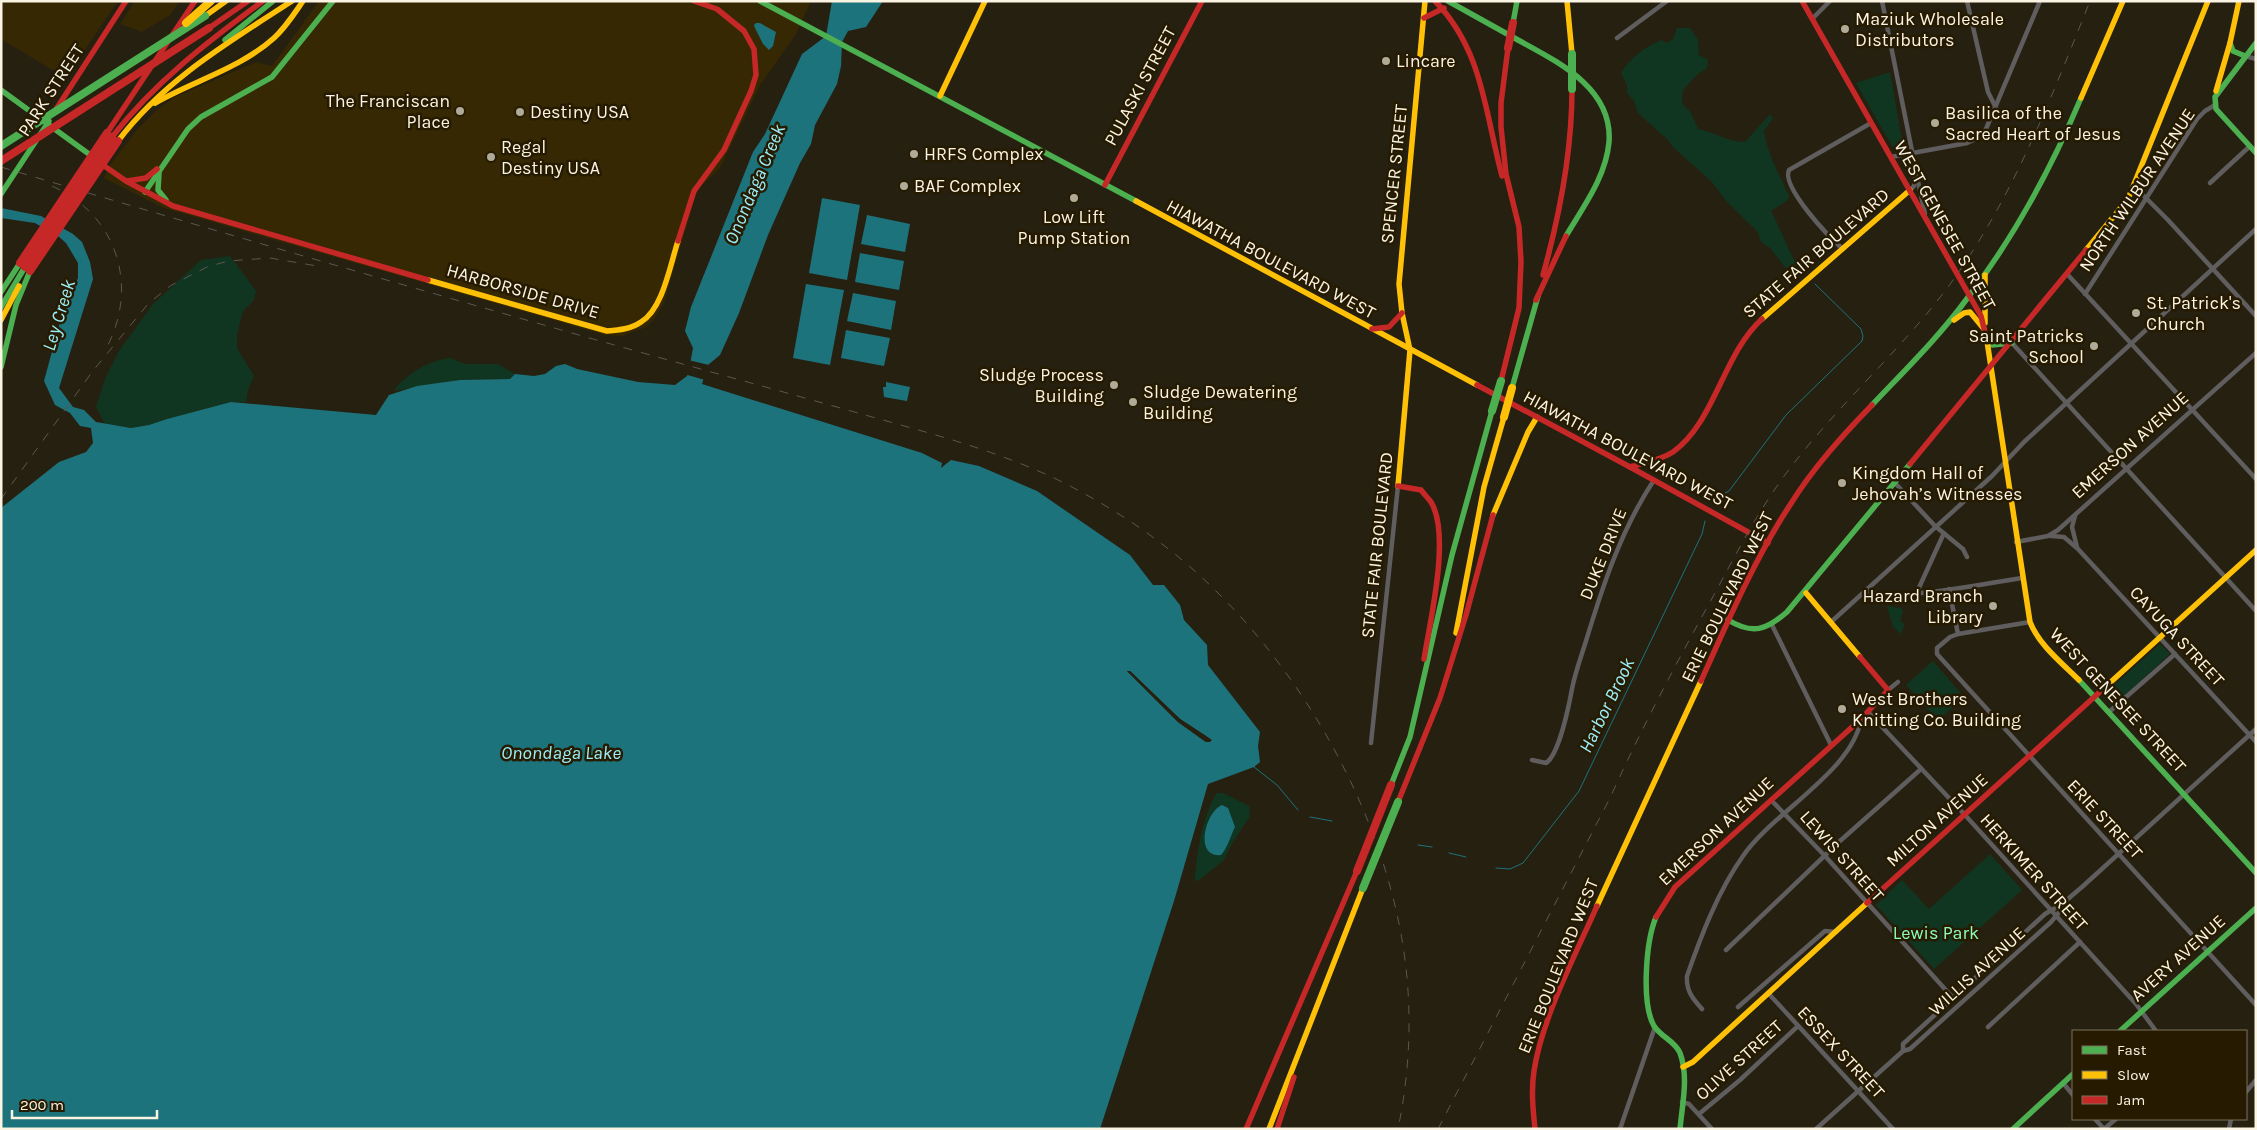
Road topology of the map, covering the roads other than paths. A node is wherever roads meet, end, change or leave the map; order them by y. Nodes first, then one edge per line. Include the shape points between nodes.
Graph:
1 (126, 1) edge
2 (195, 1) edge
3 (211, 1) edge
4 (226, 1) edge
5 (248, 1) edge
6 (263, 1) edge
7 (273, 1) edge
8 (292, 1) edge
9 (303, 1) edge
10 (332, 1) edge
11 (694, 1) edge
12 (760, 1) edge
13 (985, 1) edge
14 (1202, 1) edge
15 (1425, 1) edge
16 (1435, 1) edge
17 (1518, 1) edge
18 (1567, 1) edge
19 (1667, 1) edge
20 (1802, 1) edge
21 (1830, 1) edge
22 (1882, 1) edge
23 (1967, 1) edge
24 (2040, 1) edge
25 (2123, 1) edge
26 (2208, 1) edge
27 (2239, 1) edge
28 (1446, 5) edge
29 (1424, 18) junction
30 (1812, 19) junction
31 (1617, 38) dead end
32 (167, 40) junction
33 (2230, 43) junction
34 (2256, 43) edge
35 (2245, 56) junction
36 (2256, 59) edge
37 (189, 71) junction
38 (1, 90) edge
39 (940, 96) junction
40 (2215, 96) junction
41 (2215, 105) junction
42 (1996, 108) junction
43 (136, 118) junction
44 (1871, 122) junction
45 (47, 123) junction
46 (113, 137) junction
47 (1, 146) edge
48 (2250, 146) junction
49 (1912, 153) junction
50 (2256, 153) edge
51 (1891, 157) junction
52 (1, 161) edge
53 (161, 166) junction
54 (1916, 172) junction
55 (126, 181) junction
56 (2210, 183) dead end
57 (1105, 186) junction
58 (2134, 186) junction
59 (1910, 190) junction
60 (145, 192) junction
61 (1, 194) edge
62 (2146, 198) junction
63 (1512, 202) junction
64 (173, 206) junction
65 (1926, 218) junction
66 (2256, 230) edge
67 (1842, 248) junction
68 (25, 267) junction
69 (2212, 269) junction
70 (1985, 274) junction
71 (2068, 275) junction
72 (1, 291) edge
73 (2085, 294) junction
74 (1970, 295) junction
75 (1536, 300) junction
76 (1, 307) edge
77 (1402, 313) junction
78 (2256, 316) edge
79 (1, 320) edge
80 (1947, 324) junction
81 (1369, 328) junction
82 (1985, 333) junction
83 (2012, 343) junction
84 (2131, 344) junction
85 (1410, 350) junction
86 (2256, 353) edge
87 (1, 367) edge
88 (1990, 368) junction
89 (2066, 403) junction
90 (2192, 409) junction
91 (1537, 417) junction
92 (2004, 464) junction
93 (1630, 467) junction
94 (2126, 469) junction
95 (2256, 479) edge
96 (1654, 480) junction
97 (1895, 483) junction
98 (1398, 486) junction
99 (2076, 514) junction
100 (1936, 526) junction
101 (1944, 533) junction
102 (2048, 536) junction
103 (1768, 542) junction
104 (2016, 542) junction
105 (2078, 549) junction
106 (2256, 550) edge
107 (1967, 557) dead end
108 (2022, 578) junction
109 (2226, 578) junction
110 (1949, 589) junction
111 (1864, 591) junction
112 (1917, 592) junction
113 (1806, 593) junction
114 (2256, 612) edge
115 (1728, 620) junction
116 (1831, 622) junction
117 (2030, 622) junction
118 (1772, 625) junction
119 (1958, 634) junction
120 (2160, 638) junction
121 (2175, 654) junction
122 (1448, 667) junction
123 (1898, 682) dead end
124 (1888, 690) junction
125 (2095, 697) junction
126 (1420, 698) junction
127 (1868, 712) junction
128 (2109, 712) junction
129 (1861, 719) junction
130 (2256, 729) edge
131 (2250, 735) junction
132 (2256, 742) edge
133 (1371, 743) dead end
134 (1831, 745) junction
135 (2029, 756) junction
136 (1532, 760) dead end
137 (1921, 768) junction
138 (2184, 794) junction
139 (1771, 800) junction
140 (1785, 813) junction
141 (1965, 815) junction
142 (2118, 854) junction
143 (1825, 856) junction
144 (2256, 873) edge
145 (1867, 904) junction
146 (2062, 904) junction
147 (2256, 908) edge
148 (2051, 910) junction
149 (2056, 916) junction
150 (1836, 932) junction
151 (2080, 942) junction
152 (1726, 950) dead end
153 (2208, 952) junction
154 (1768, 994) junction
155 (1953, 998) junction
156 (2256, 1005) edge
157 (1738, 1007) dead end
158 (1702, 1009) dead end
159 (2141, 1012) junction
160 (1798, 1026) junction
161 (1655, 1027) junction
162 (1988, 1027) dead end
163 (2121, 1030) edge
164 (2155, 1030) edge
165 (1302, 1046) junction
166 (1903, 1051) junction
167 (1683, 1067) junction
168 (2072, 1075) edge
169 (2256, 1080) edge
170 (2063, 1083) junction
171 (2247, 1091) edge
172 (1858, 1092) junction
173 (2072, 1094) edge
174 (1682, 1102) junction
175 (1699, 1114) junction
176 (2115, 1120) edge
177 (1246, 1129) edge
178 (1269, 1129) edge
179 (1277, 1129) edge
180 (1535, 1129) edge
181 (1620, 1129) edge
182 (1680, 1129) edge
183 (1712, 1129) edge
184 (1816, 1129) edge
185 (1893, 1129) edge
186 (2013, 1129) edge
187 (2104, 1129) edge

1 - 45 main road, PARK STREET
2 - 46 main road
3 - 32 main road, bridge
4 - 32 main road, bridge
5 - 52 main road, bridge
6 - 46 main road via 159,81
7 - 37 main road
8 - 37 main road
9 - 43 main road via 294,18 265,47 170,93
10 - 53 main road via 272,77 201,117 179,139
11 - 64 main road, HARBORSIDE DRIVE via 717,9 744,31 754,49 756,75 724,150 694,191 657,306 642,322 630,328 607,331
12 - 39 main road, HIAWATHA BOULEVARD WEST
13 - 39 main road
14 - 57 main road, PULASKI STREET
15 - 29 main road, SPENCER STREET
16 - 28 main road
17 - 63 main road, bridge via 1501,103 1506,174
18 - 75 main road, bridge via 1572,54 1568,155 1563,195
19 - 31 street
20 - 30 main road, WEST GENESEE STREET
21 - 30 street
22 - 49 street
23 - 42 street via 1988,92
24 - 42 street
25 - 70 main road, ERIE BOULEVARD WEST via 2052,159
26 - 58 main road
27 - 33 main road
28 - 29 main road
28 - 63 main road via 1470,49 1499,166
28 - 75 main road via 1560,62 1579,75 1592,89 1607,121 1608,148 1604,166 1560,246
29 - 77 main road, SPENCER STREET via 1398,293
30 - 44 main road, WEST GENESEE STREET
32 - 47 main road, bridge
33 - 35 main road via 2233,51
33 - 40 main road
34 - 35 main road
35 - 36 street
35 - 40 main road
37 - 43 main road
38 - 45 main road, HARBORSIDE DRIVE
39 - 57 main road, HIAWATHA BOULEVARD WEST
40 - 41 main road
41 - 48 main road
41 - 62 street, NORTH WILBUR AVENUE via 2197,119
42 - 49 street via 1986,133 1977,140
43 - 46 main road
44 - 51 main road, WEST GENESEE STREET
44 - 67 street via 1787,173 1805,208
45 - 55 main road, HARBORSIDE DRIVE
45 - 61 main road, PARK STREET
46 - 68 main road, bridge
46 - 68 main road, bridge
48 - 50 main road
48 - 56 street
49 - 51 street
49 - 54 street
51 - 59 main road, WEST GENESEE STREET
53 - 55 main road via 146,178
53 - 60 main road
53 - 64 main road via 158,190
54 - 59 street via 1916,180
54 - 65 street
55 - 60 main road, HARBORSIDE DRIVE
57 - 81 main road, HIAWATHA BOULEVARD WEST
58 - 62 street
58 - 71 main road via 2128,199
59 - 65 main road, WEST GENESEE STREET
59 - 67 main road, STATE FAIR BOULEVARD
60 - 64 main road, HARBORSIDE DRIVE
62 - 69 street
62 - 73 street, NORTH WILBUR AVENUE
63 - 126 main road, bridge via 1520,237 1521,288 1516,323 1452,555
65 - 74 main road, WEST GENESEE STREET
66 - 69 street
67 - 93 main road, STATE FAIR BOULEVARD via 1751,329 1695,429 1682,445 1666,455
68 - 72 main road
68 - 76 main road
68 - 79 main road
68 - 87 main road
69 - 78 street
69 - 84 street
70 - 74 main road, ERIE BOULEVARD WEST
70 - 82 main road
71 - 73 street
71 - 83 main road
73 - 84 street
74 - 80 main road, ERIE BOULEVARD WEST
74 - 82 main road, WEST GENESEE STREET via 1981,316
75 - 122 main road, bridge via 1482,497
77 - 81 main road via 1389,327
77 - 85 main road, SPENCER STREET
80 - 82 main road via 1970,312
80 - 103 main road, ERIE BOULEVARD WEST via 1813,472
81 - 85 main road, HIAWATHA BOULEVARD WEST
82 - 83 main road via 1992,345
82 - 88 main road, WEST GENESEE STREET
83 - 88 main road
83 - 89 street
84 - 89 street
84 - 90 street
85 - 91 main road, HIAWATHA BOULEVARD WEST
85 - 98 main road, STATE FAIR BOULEVARD
86 - 90 street, EMERSON AVENUE
88 - 92 main road, WEST GENESEE STREET
88 - 97 main road
89 - 92 street
89 - 94 street
90 - 94 street, EMERSON AVENUE
90 - 95 street
91 - 93 main road, HIAWATHA BOULEVARD WEST
91 - 122 main road via 1492,518 1466,615
92 - 100 street
92 - 104 main road, WEST GENESEE STREET
93 - 96 main road, HIAWATHA BOULEVARD WEST
94 - 99 street, EMERSON AVENUE
94 - 109 street
96 - 103 main road, HIAWATHA BOULEVARD WEST
96 - 136 street, DUKE DRIVE via 1629,523 1614,558 1550,761 1543,764
97 - 100 street
97 - 113 main road
98 - 126 main road via 1415,487 1428,497 1439,533 1437,576
98 - 133 street, STATE FAIR BOULEVARD
99 - 102 street, EMERSON AVENUE
99 - 105 street via 2072,527
100 - 101 street
100 - 111 street
101 - 107 street
101 - 112 street
102 - 104 street, EMERSON AVENUE
102 - 105 street, CAYUGA STREET via 2064,538
103 - 115 main road, ERIE BOULEVARD WEST
104 - 108 main road, WEST GENESEE STREET
105 - 120 street, CAYUGA STREET
106 - 109 main road, MILTON AVENUE
108 - 110 street
108 - 117 main road, WEST GENESEE STREET
109 - 114 street
109 - 120 main road, MILTON AVENUE
110 - 112 street
110 - 119 street
111 - 112 street via 1884,595
111 - 116 street
113 - 116 main road
113 - 118 main road
115 - 118 main road via 1752,630
115 - 180 main road, ERIE BOULEVARD WEST via 1562,988 1534,1065
116 - 124 main road
117 - 119 street
117 - 125 main road, WEST GENESEE STREET via 2045,646
118 - 134 street
119 - 135 street, ERIE STREET via 1940,644 1936,650 1939,657
120 - 121 street, CAYUGA STREET
120 - 125 main road, MILTON AVENUE
121 - 128 street
121 - 131 street, CAYUGA STREET
122 - 165 main road, bridge via 1428,730 1362,888
123 - 124 street, EMERSON AVENUE
124 - 127 main road, EMERSON AVENUE
125 - 128 main road, WEST GENESEE STREET
125 - 135 main road, MILTON AVENUE
126 - 177 main road, bridge via 1410,737 1357,871
127 - 129 main road, EMERSON AVENUE
127 - 137 street, HERKIMER STREET
128 - 138 main road, WEST GENESEE STREET
129 - 134 main road, EMERSON AVENUE
129 - 140 street via 1855,736 1840,758
130 - 131 street, WILLIS AVENUE
131 - 132 street, CAYUGA STREET
131 - 138 street, WILLIS AVENUE
134 - 139 main road, EMERSON AVENUE
135 - 141 main road, MILTON AVENUE
135 - 142 street, ERIE STREET
137 - 141 street, HERKIMER STREET
137 - 143 street
138 - 142 street, WILLIS AVENUE
138 - 144 main road, WEST GENESEE STREET
139 - 140 street, LEWIS STREET
139 - 161 main road, EMERSON AVENUE via 1675,887 1657,914 1648,938 1645,963
140 - 143 street, LEWIS STREET
140 - 158 street via 1743,855 1705,928 1687,976 1690,995
141 - 145 main road, MILTON AVENUE
141 - 148 street, HERKIMER STREET
142 - 146 street, WILLIS AVENUE
142 - 153 street, ERIE STREET
143 - 145 street, LEWIS STREET
143 - 152 street
145 - 150 main road, MILTON AVENUE
145 - 155 street, LEWIS STREET
146 - 148 street, WILLIS AVENUE
146 - 149 street, WILLIS AVENUE
147 - 153 main road, AVERY AVENUE
148 - 149 street, HERKIMER STREET
148 - 155 street, WILLIS AVENUE
149 - 151 street, HERKIMER STREET
149 - 166 street, WILLIS AVENUE via 1910,1049
150 - 154 main road, MILTON AVENUE
150 - 157 street via 1825,931
151 - 159 street, HERKIMER STREET
151 - 162 street
153 - 156 street, ERIE STREET
153 - 159 main road, AVERY AVENUE
154 - 160 street, ESSEX STREET
154 - 167 main road, MILTON AVENUE via 1693,1062
155 - 166 street, WILLIS AVENUE via 1903,1044
159 - 163 main road, AVERY AVENUE
159 - 164 street, HERKIMER STREET
160 - 172 street, ESSEX STREET
160 - 175 street, OLIVE STREET
161 - 167 main road via 1676,1044
161 - 181 street
165 - 178 main road
165 - 179 main road
166 - 172 street, WILLIS AVENUE
167 - 174 main road
168 - 170 main road
169 - 171 street
170 - 173 street
170 - 186 main road
172 - 184 street, WILLIS AVENUE
172 - 185 street, ESSEX STREET
174 - 175 street
174 - 182 main road
175 - 183 street
176 - 187 street

